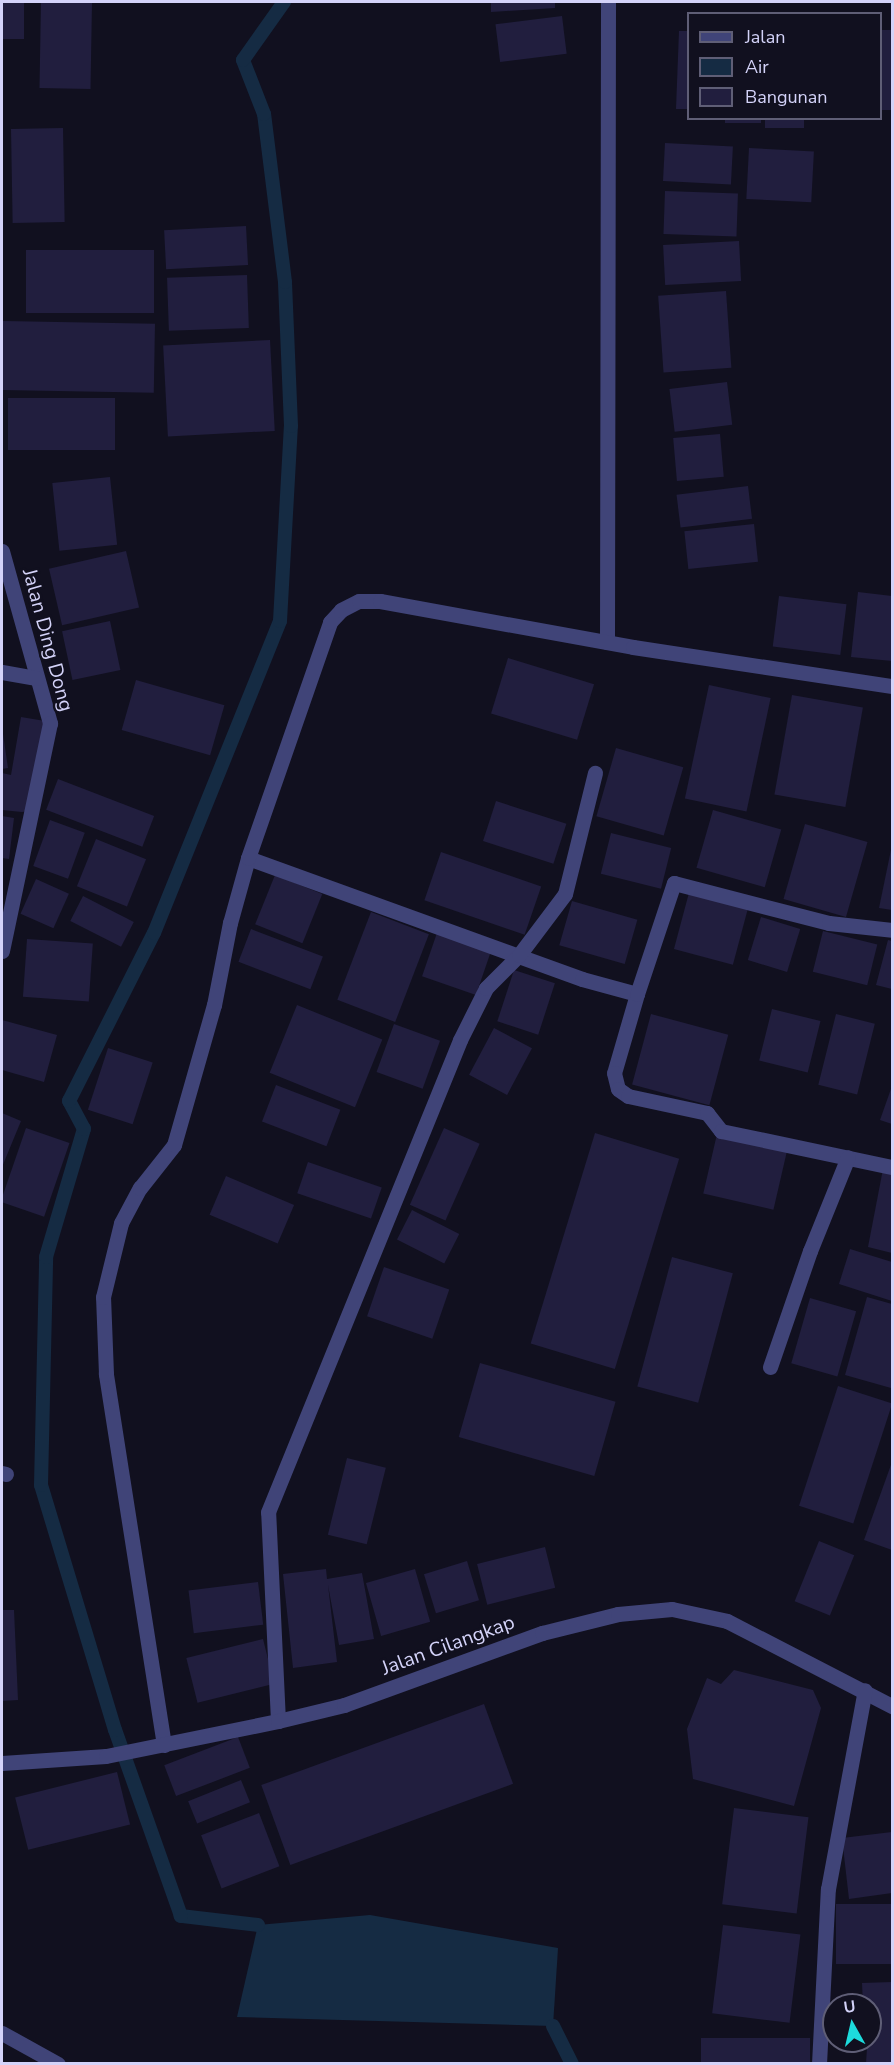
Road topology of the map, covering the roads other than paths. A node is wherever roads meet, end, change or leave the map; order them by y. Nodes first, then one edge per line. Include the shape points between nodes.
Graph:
1 (608, 2) edge
2 (2, 551) edge
3 (607, 642) junction
4 (2, 672) edge
5 (36, 678) junction
6 (892, 686) edge
7 (595, 773) dead end
8 (248, 858) junction
9 (892, 930) edge
10 (2, 951) edge
11 (519, 955) junction
12 (637, 994) junction
13 (848, 1157) junction
14 (892, 1167) edge
15 (770, 1367) dead end
16 (865, 1690) junction
17 (892, 1706) edge
18 (278, 1721) junction
19 (164, 1745) junction
20 (2, 1763) edge
21 (2, 2033) edge
22 (58, 2064) edge
23 (819, 2064) edge

1 - 3 street
2 - 5 street, Jalan Ding Dong
3 - 6 street
3 - 8 street via 380,601 359,601 341,610 321,641
4 - 5 street
5 - 10 street, Jalan Ding Dong via 50,723
7 - 11 street via 565,894
8 - 11 street
8 - 19 street via 230,922 214,1005 174,1145 140,1188 121,1223 103,1298 106,1374
9 - 12 street via 829,923 674,883
11 - 12 street via 582,979
11 - 18 street via 486,988 460,1040 268,1512
12 - 13 street via 614,1072 618,1089 628,1096 707,1113 721,1131
13 - 14 street
13 - 15 street
16 - 17 street, Jalan Cilangkap
16 - 18 street, Jalan Cilangkap via 727,1621 672,1609 618,1614 542,1634 344,1705
16 - 23 street via 828,1889
18 - 19 street, Jalan Cilangkap
19 - 20 street, Jalan Cilangkap via 106,1756
21 - 22 street

